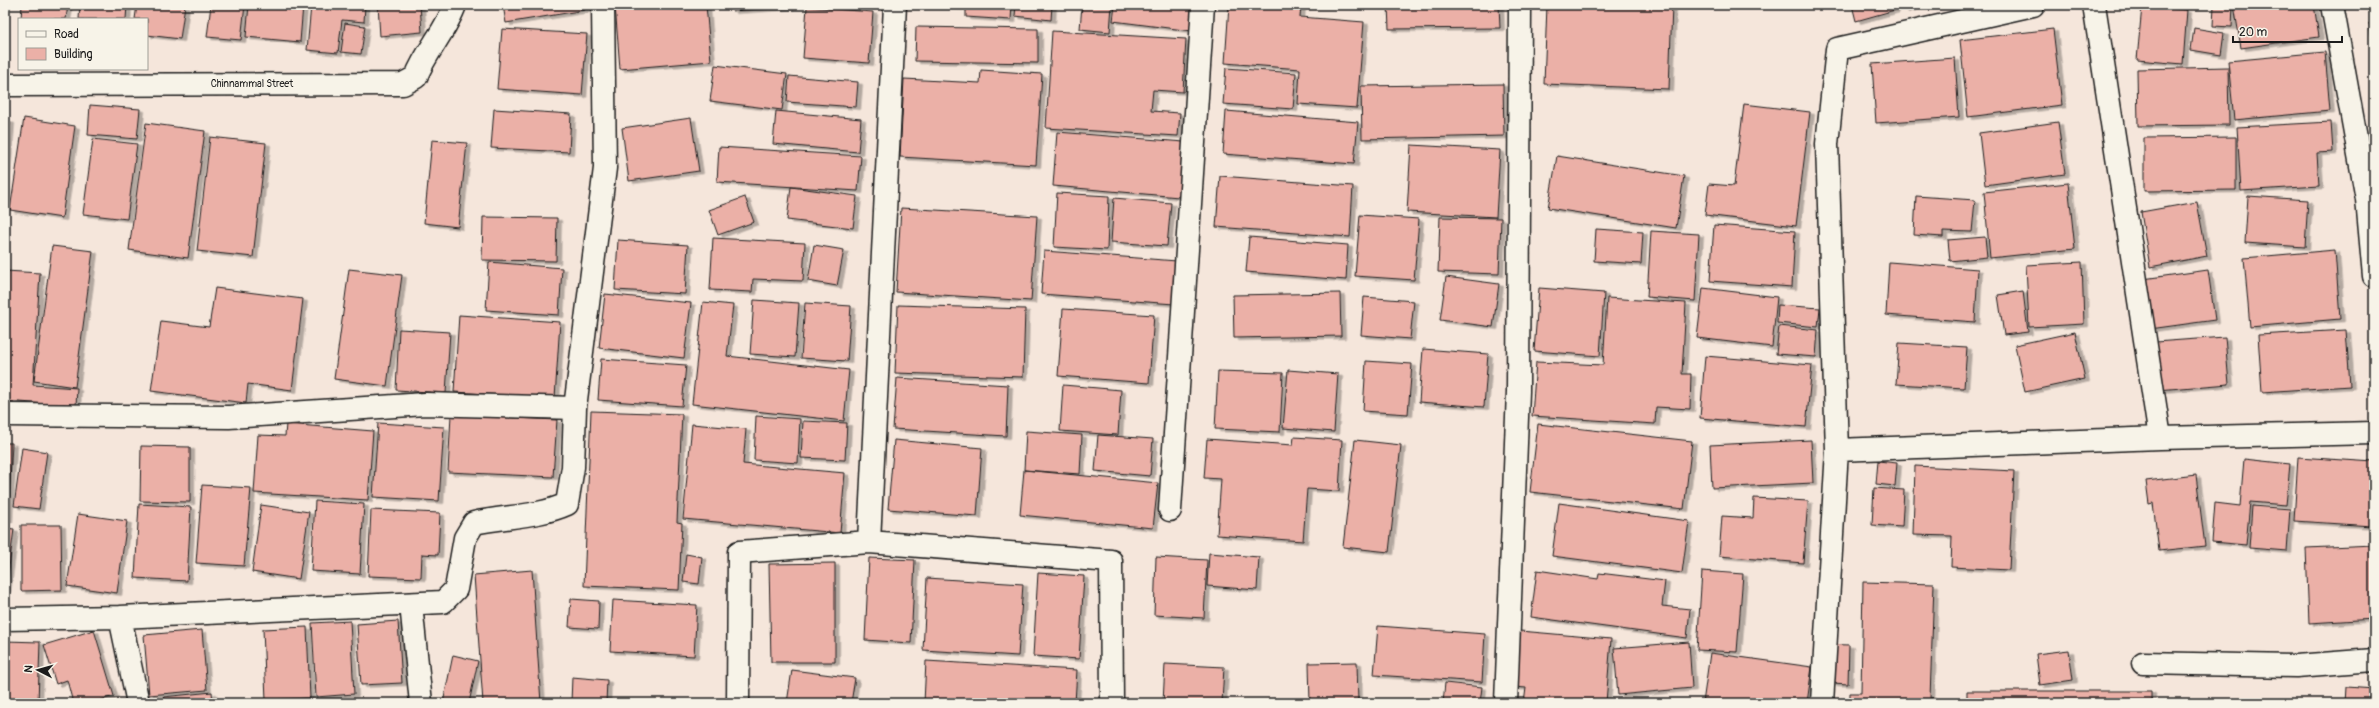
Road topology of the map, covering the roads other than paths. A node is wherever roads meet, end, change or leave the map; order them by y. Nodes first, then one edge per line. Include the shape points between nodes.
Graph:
1 (455, 5) edge
2 (603, 5) edge
3 (895, 5) edge
4 (1203, 5) edge
5 (1520, 5) edge
6 (2033, 5) edge
7 (2094, 5) edge
8 (2332, 5) edge
9 (5, 85) edge
10 (2374, 276) edge
11 (575, 408) junction
12 (5, 415) edge
13 (2374, 434) edge
14 (2160, 438) junction
15 (1837, 450) junction
16 (1170, 510) dead end
17 (869, 542) junction
18 (411, 604) junction
19 (120, 617) junction
20 (5, 620) edge
21 (2374, 660) edge
22 (2143, 663) dead end
23 (138, 703) edge
24 (421, 703) edge
25 (738, 703) edge
26 (1112, 703) edge
27 (1506, 703) edge
28 (1822, 703) edge

1 - 9 street, Chinnammal Street via 421,63 416,77 403,84
2 - 11 street via 605,168
3 - 17 street
4 - 16 street
5 - 27 street via 1518,391
6 - 15 street via 1837,49 1827,144
7 - 14 street
8 - 10 street via 2367,199
11 - 12 street via 425,404 229,417
11 - 18 street via 567,504 549,512 474,523 465,538 456,589 443,602
13 - 14 street
14 - 15 street
15 - 28 street
17 - 25 street via 739,552
17 - 26 street via 1110,561
18 - 19 street
18 - 24 street
19 - 20 street
19 - 23 street
21 - 22 street via 2296,666

